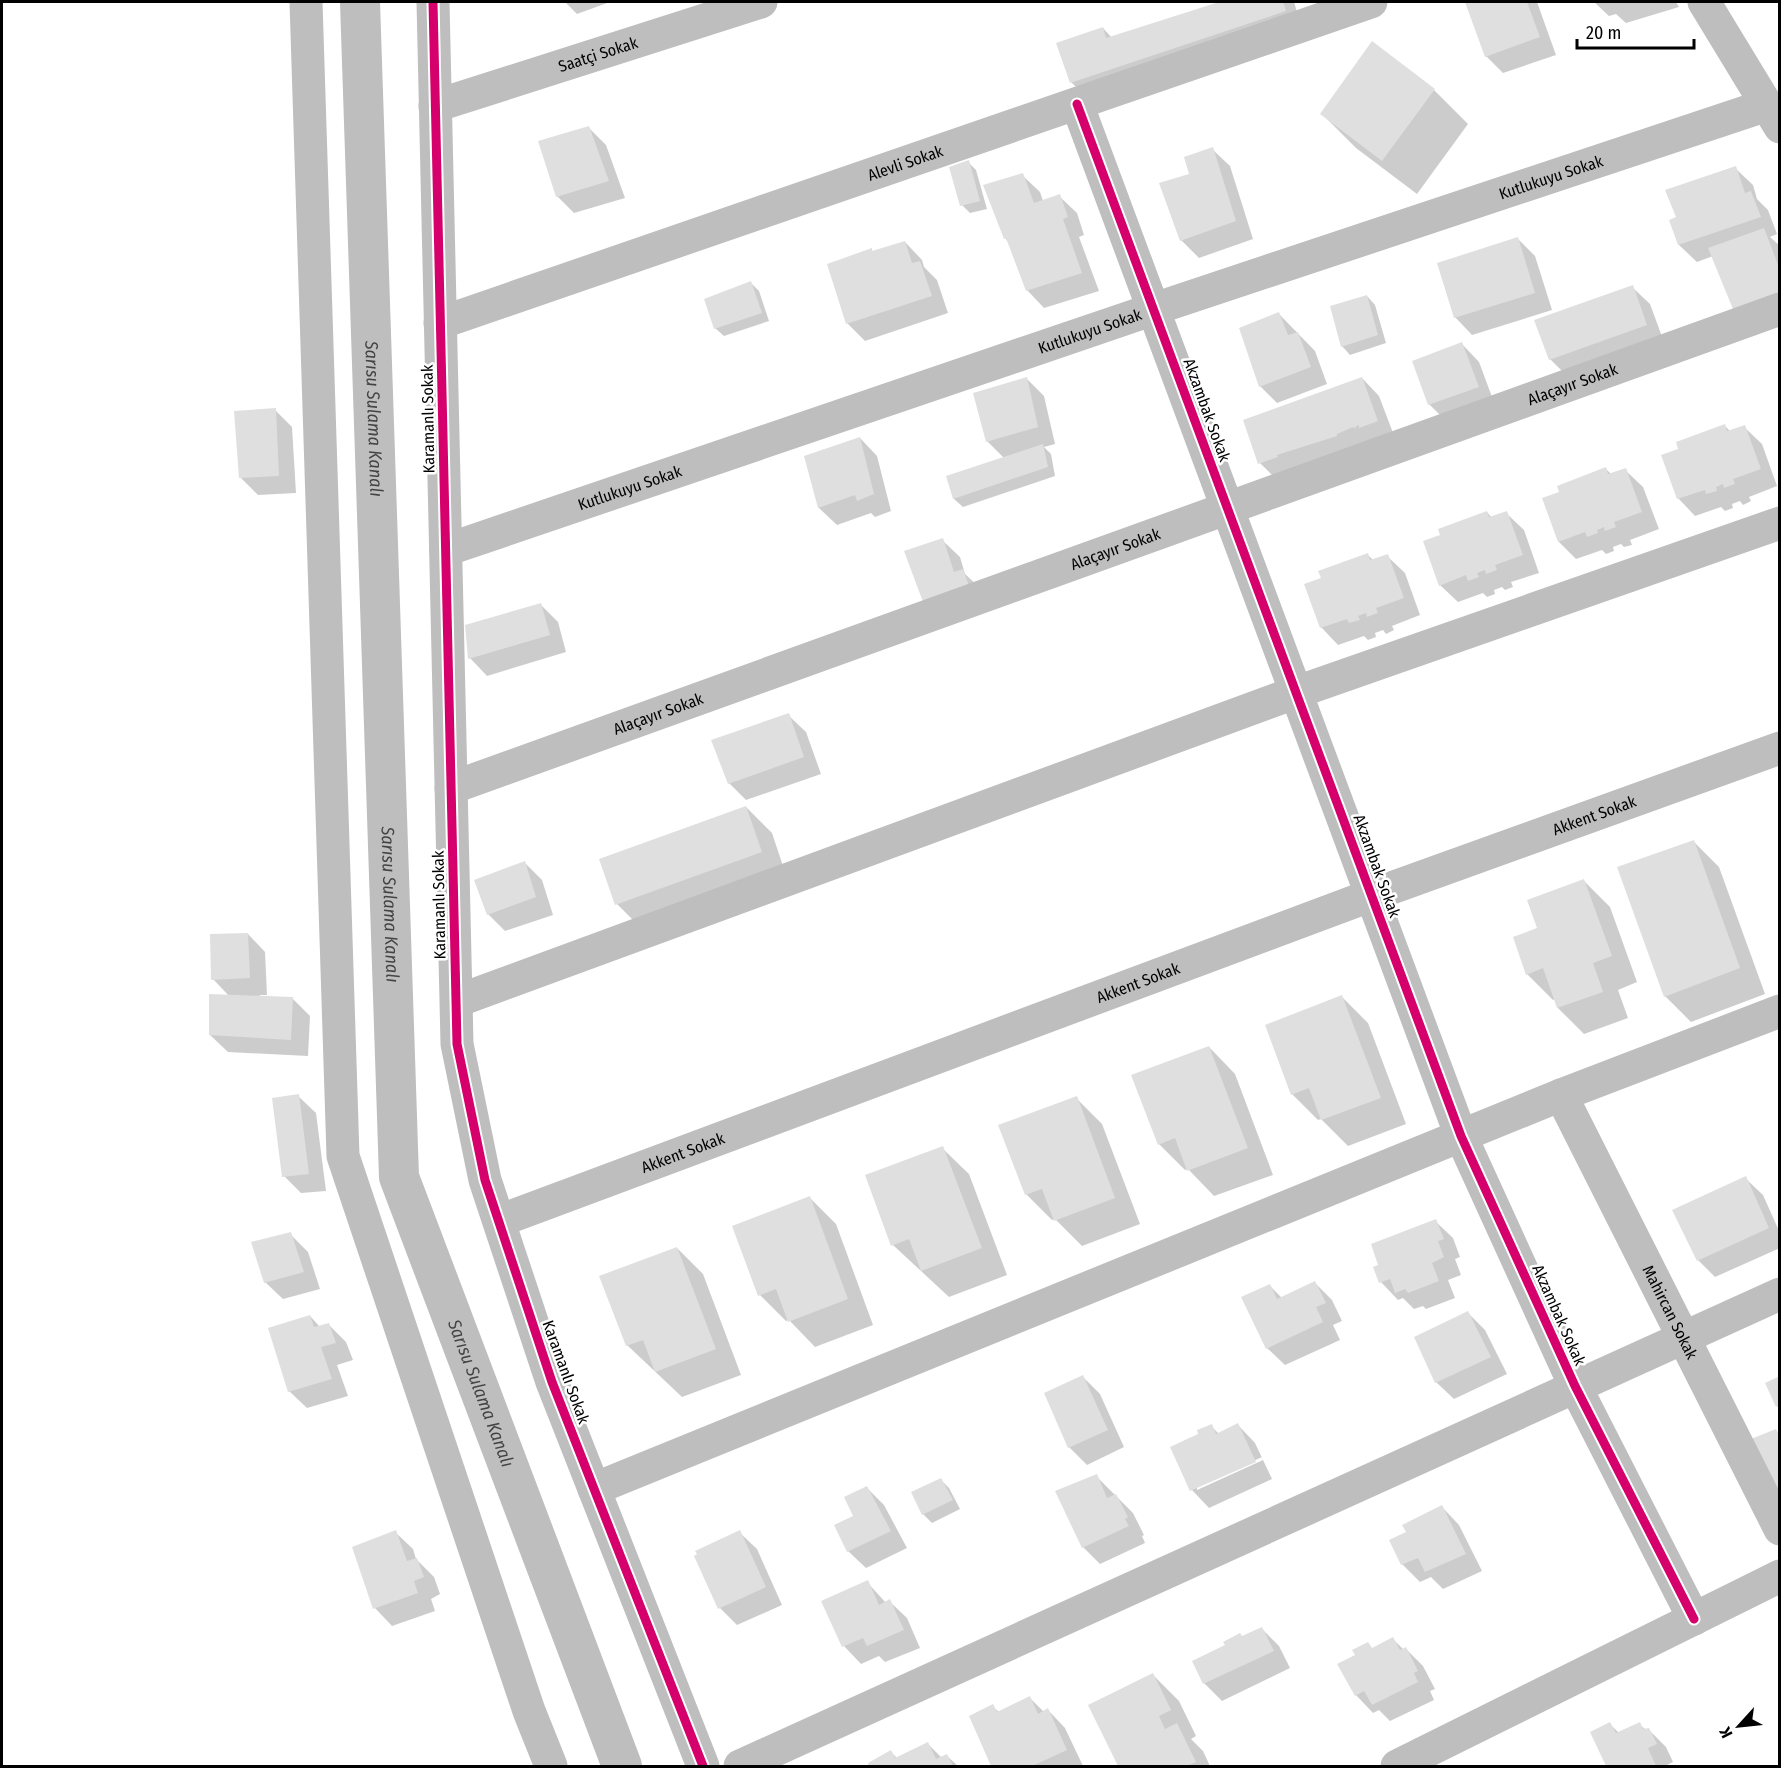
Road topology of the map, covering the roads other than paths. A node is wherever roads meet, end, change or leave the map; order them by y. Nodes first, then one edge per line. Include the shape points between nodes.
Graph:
1 (306, 2) edge
2 (433, 2) edge
3 (761, 2) edge
4 (1371, 2) edge
5 (1704, 2) edge
6 (1077, 104) junction
7 (435, 106) junction
8 (1773, 116) edge
9 (1154, 309) junction
10 (1779, 309) edge
11 (440, 323) junction
12 (1227, 508) junction
13 (1779, 524) edge
14 (446, 550) junction
15 (1297, 692) junction
16 (1779, 748) edge
17 (451, 788) junction
18 (1372, 895) junction
19 (457, 1002) junction
20 (1779, 1011) edge
21 (1561, 1095) junction
22 (1461, 1136) junction
23 (499, 1221) junction
24 (1779, 1294) edge
25 (1683, 1336) junction
26 (1575, 1386) junction
27 (594, 1489) junction
28 (1779, 1529) edge
29 (1779, 1576) edge
30 (1694, 1619) junction
31 (551, 1767) edge
32 (703, 1767) edge
33 (740, 1767) edge
34 (1397, 1767) edge

1 - 31 street via 343,1156
2 - 7 street, Karamanlı Sokak
3 - 7 street, Saatçi Sokak
4 - 6 street, Alevli Sokak
5 - 8 street
6 - 9 street, Akzambak Sokak
6 - 11 street, Alevli Sokak
7 - 11 street, Karamanlı Sokak
8 - 9 street, Kutlukuyu Sokak
9 - 12 street, Akzambak Sokak
9 - 14 street, Kutlukuyu Sokak
10 - 12 street, Alaçayır Sokak
11 - 14 street, Karamanlı Sokak
12 - 15 street, Akzambak Sokak
12 - 17 street, Alaçayır Sokak
13 - 15 street
14 - 17 street, Karamanlı Sokak
15 - 18 street, Akzambak Sokak
15 - 19 street
16 - 18 street, Akkent Sokak
17 - 19 street, Karamanlı Sokak
18 - 22 street, Akzambak Sokak
18 - 23 street, Akkent Sokak
19 - 23 street, Karamanlı Sokak via 457,1044 485,1180
20 - 21 street
21 - 22 street
21 - 25 street, Mahircan Sokak
22 - 26 street, Akzambak Sokak
22 - 27 street
23 - 27 street, Karamanlı Sokak via 552,1382
24 - 25 street
25 - 26 street
25 - 28 street, Mahircan Sokak
26 - 30 street, Akzambak Sokak
26 - 33 street
27 - 32 street, Karamanlı Sokak
29 - 30 street
30 - 34 street

